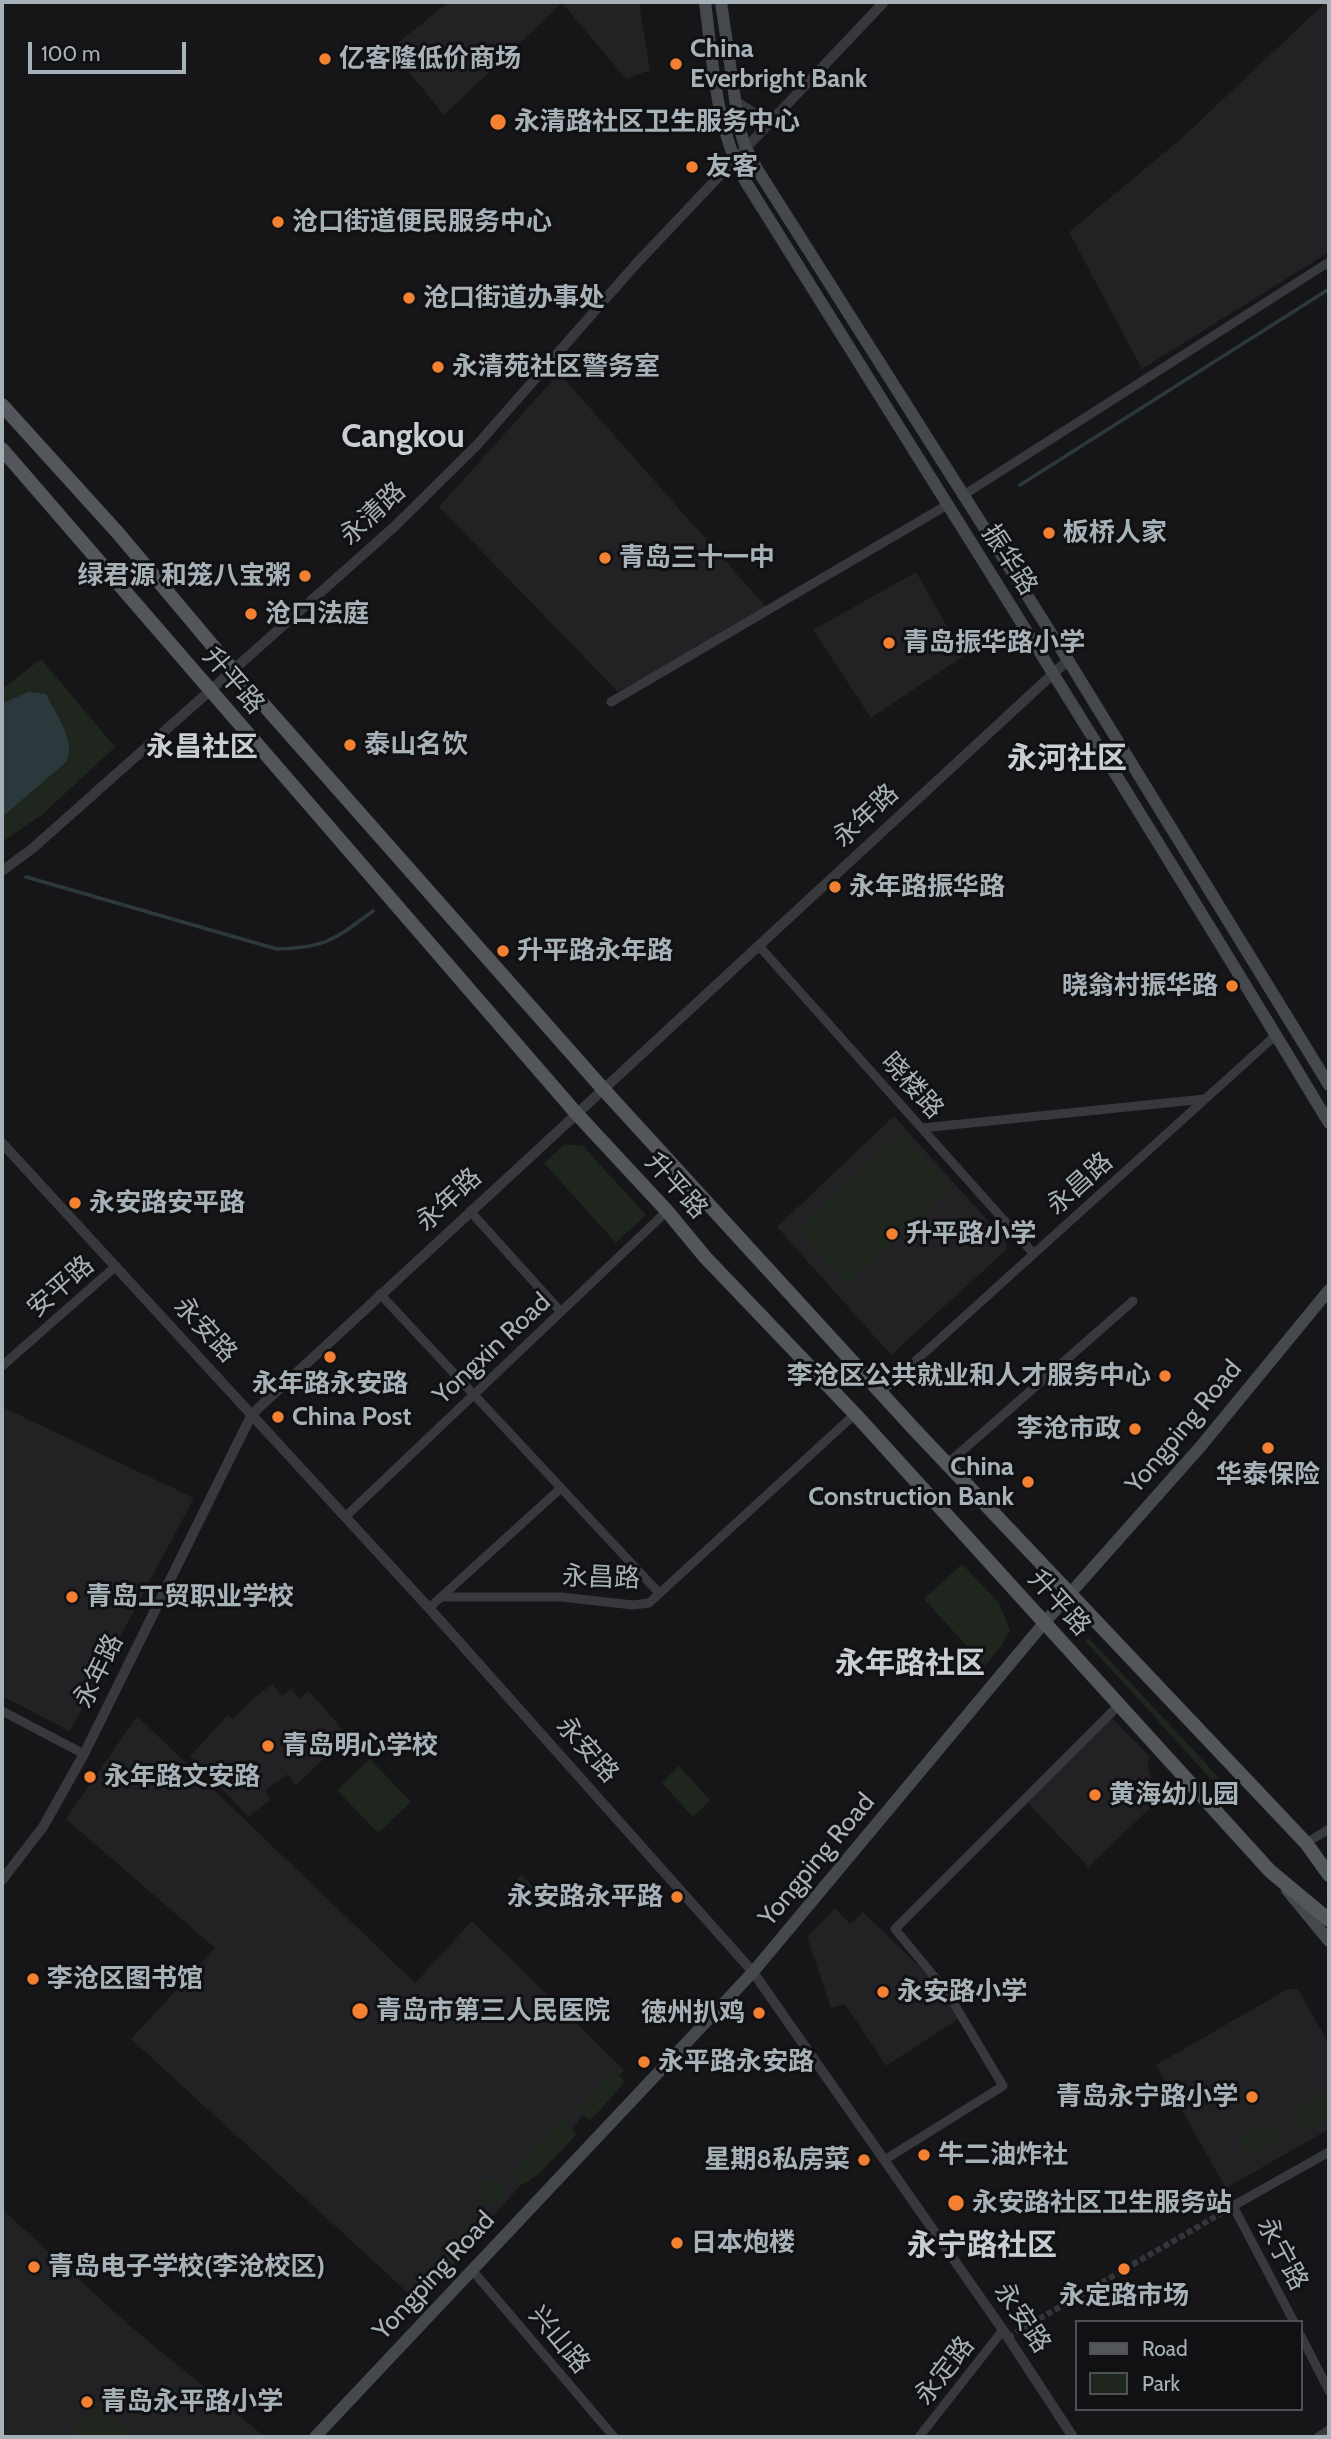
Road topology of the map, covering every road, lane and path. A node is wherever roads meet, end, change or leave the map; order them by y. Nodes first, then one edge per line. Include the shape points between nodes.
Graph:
1 (705, 2) edge
2 (721, 2) edge
3 (884, 2) edge
4 (734, 100) junction
5 (779, 114) junction
6 (745, 146) junction
7 (733, 159) junction
8 (1329, 262) edge
9 (2, 405) edge
10 (2, 449) edge
11 (962, 496) junction
12 (947, 505) junction
13 (1068, 660) junction
14 (233, 670) junction
15 (1054, 673) junction
16 (209, 691) junction
17 (611, 702) dead end
18 (2, 871) edge
19 (759, 946) junction
20 (1276, 1035) junction
21 (1329, 1085) edge
22 (604, 1090) junction
23 (1205, 1099) junction
24 (576, 1113) junction
25 (1329, 1123) edge
26 (922, 1128) junction
27 (2, 1143) edge
28 (470, 1211) junction
29 (667, 1211) junction
30 (1034, 1254) junction
31 (116, 1266) junction
32 (1329, 1290) edge
33 (380, 1294) junction
34 (1133, 1301) dead end
35 (561, 1312) junction
36 (2, 1366) edge
37 (881, 1392) junction
38 (474, 1395) junction
39 (252, 1414) junction
40 (855, 1414) junction
41 (947, 1464) junction
42 (561, 1488) junction
43 (345, 1517) junction
44 (659, 1593) junction
45 (1071, 1594) junction
46 (442, 1597) junction
47 (429, 1608) junction
48 (1044, 1623) junction
49 (1119, 1705) junction
50 (2, 1711) edge
51 (84, 1754) junction
52 (1329, 1829) edge
53 (1306, 1843) junction
54 (1329, 1864) edge
55 (1270, 1871) junction
56 (1329, 1875) edge
57 (2, 1881) edge
58 (1329, 1920) edge
59 (1329, 1941) edge
60 (753, 1972) junction
61 (1329, 2151) edge
62 (886, 2159) junction
63 (471, 2270) junction
64 (1293, 2320) edge
65 (1003, 2330) junction
66 (1303, 2340) edge
67 (1329, 2391) edge
68 (1329, 2430) edge
69 (315, 2437) edge
70 (614, 2437) edge
71 (919, 2437) edge
72 (1073, 2437) edge
73 (1318, 2437) edge

1 - 7 main road, 振华路 via 716,88
2 - 4 main road, 振华路
3 - 5 street, 永清路
4 - 5 street via 758,116
4 - 6 main road, 振华路
5 - 6 street, 永清路
6 - 7 street, 永清路
6 - 11 main road, 振华路
7 - 12 main road, 振华路
7 - 14 street, 永清路 via 477,445 394,527
8 - 11 street
9 - 14 main road, 升平路
10 - 16 main road, 升平路
11 - 13 main road, 振华路
12 - 15 main road, 振华路
12 - 17 street
13 - 15 street, 永年路
13 - 21 main road, 振华路
14 - 16 street, 永清路
14 - 22 main road, 升平路
15 - 19 street, 永年路
15 - 20 main road, 振华路
16 - 18 street, 永清路
16 - 24 main road, 升平路
19 - 22 street, 永年路
19 - 26 street, 晓楼路
20 - 23 street, 永昌路
20 - 25 main road, 振华路
22 - 24 street, 永年路
22 - 37 main road, 升平路
23 - 26 street
23 - 30 street, 永昌路
24 - 28 street, 永年路
24 - 29 main road, 升平路
26 - 30 street, 晓楼路
27 - 31 street, 永安路
28 - 33 street, 永年路
28 - 35 street
29 - 35 street, Yongxin Road
29 - 40 main road, 升平路
30 - 37 street, 永昌路
31 - 36 street, 安平路
31 - 39 street, 永安路
32 - 45 main road, Yongping Road
33 - 38 street
33 - 39 street, 永年路
34 - 41 street
35 - 38 street, Yongxin Road
37 - 41 main road, 升平路
38 - 42 street
38 - 43 street, Yongxin Road
39 - 43 street, 永安路
39 - 51 street, 永年路
40 - 44 street, 永昌路
40 - 48 main road, 升平路
41 - 45 main road, 升平路
42 - 44 street
42 - 46 street
43 - 47 street, 永安路
44 - 46 street, 永昌路 via 649,1603 633,1605 561,1597
45 - 48 main road, Yongping Road
45 - 53 main road, 升平路
46 - 47 street
47 - 60 street, 永安路
48 - 49 main road, 升平路
48 - 60 main road, Yongping Road
49 - 55 main road, 升平路
49 - 62 street via 895,1929 947,1992 1003,2086
50 - 51 street
51 - 57 street, 永年路 via 43,1826
52 - 53 street
53 - 54 main road
53 - 56 main road, 升平路
55 - 58 main road
55 - 59 main road, 升平路
60 - 62 street, 永安路
60 - 63 main road, Yongping Road
61 - 64 street, 永宁路 via 1233,2206
62 - 65 street, 永安路
63 - 69 main road, Yongping Road
63 - 70 street, 兴山路
65 - 71 street, 永定路
65 - 72 street, 永安路
66 - 67 street
68 - 73 street

